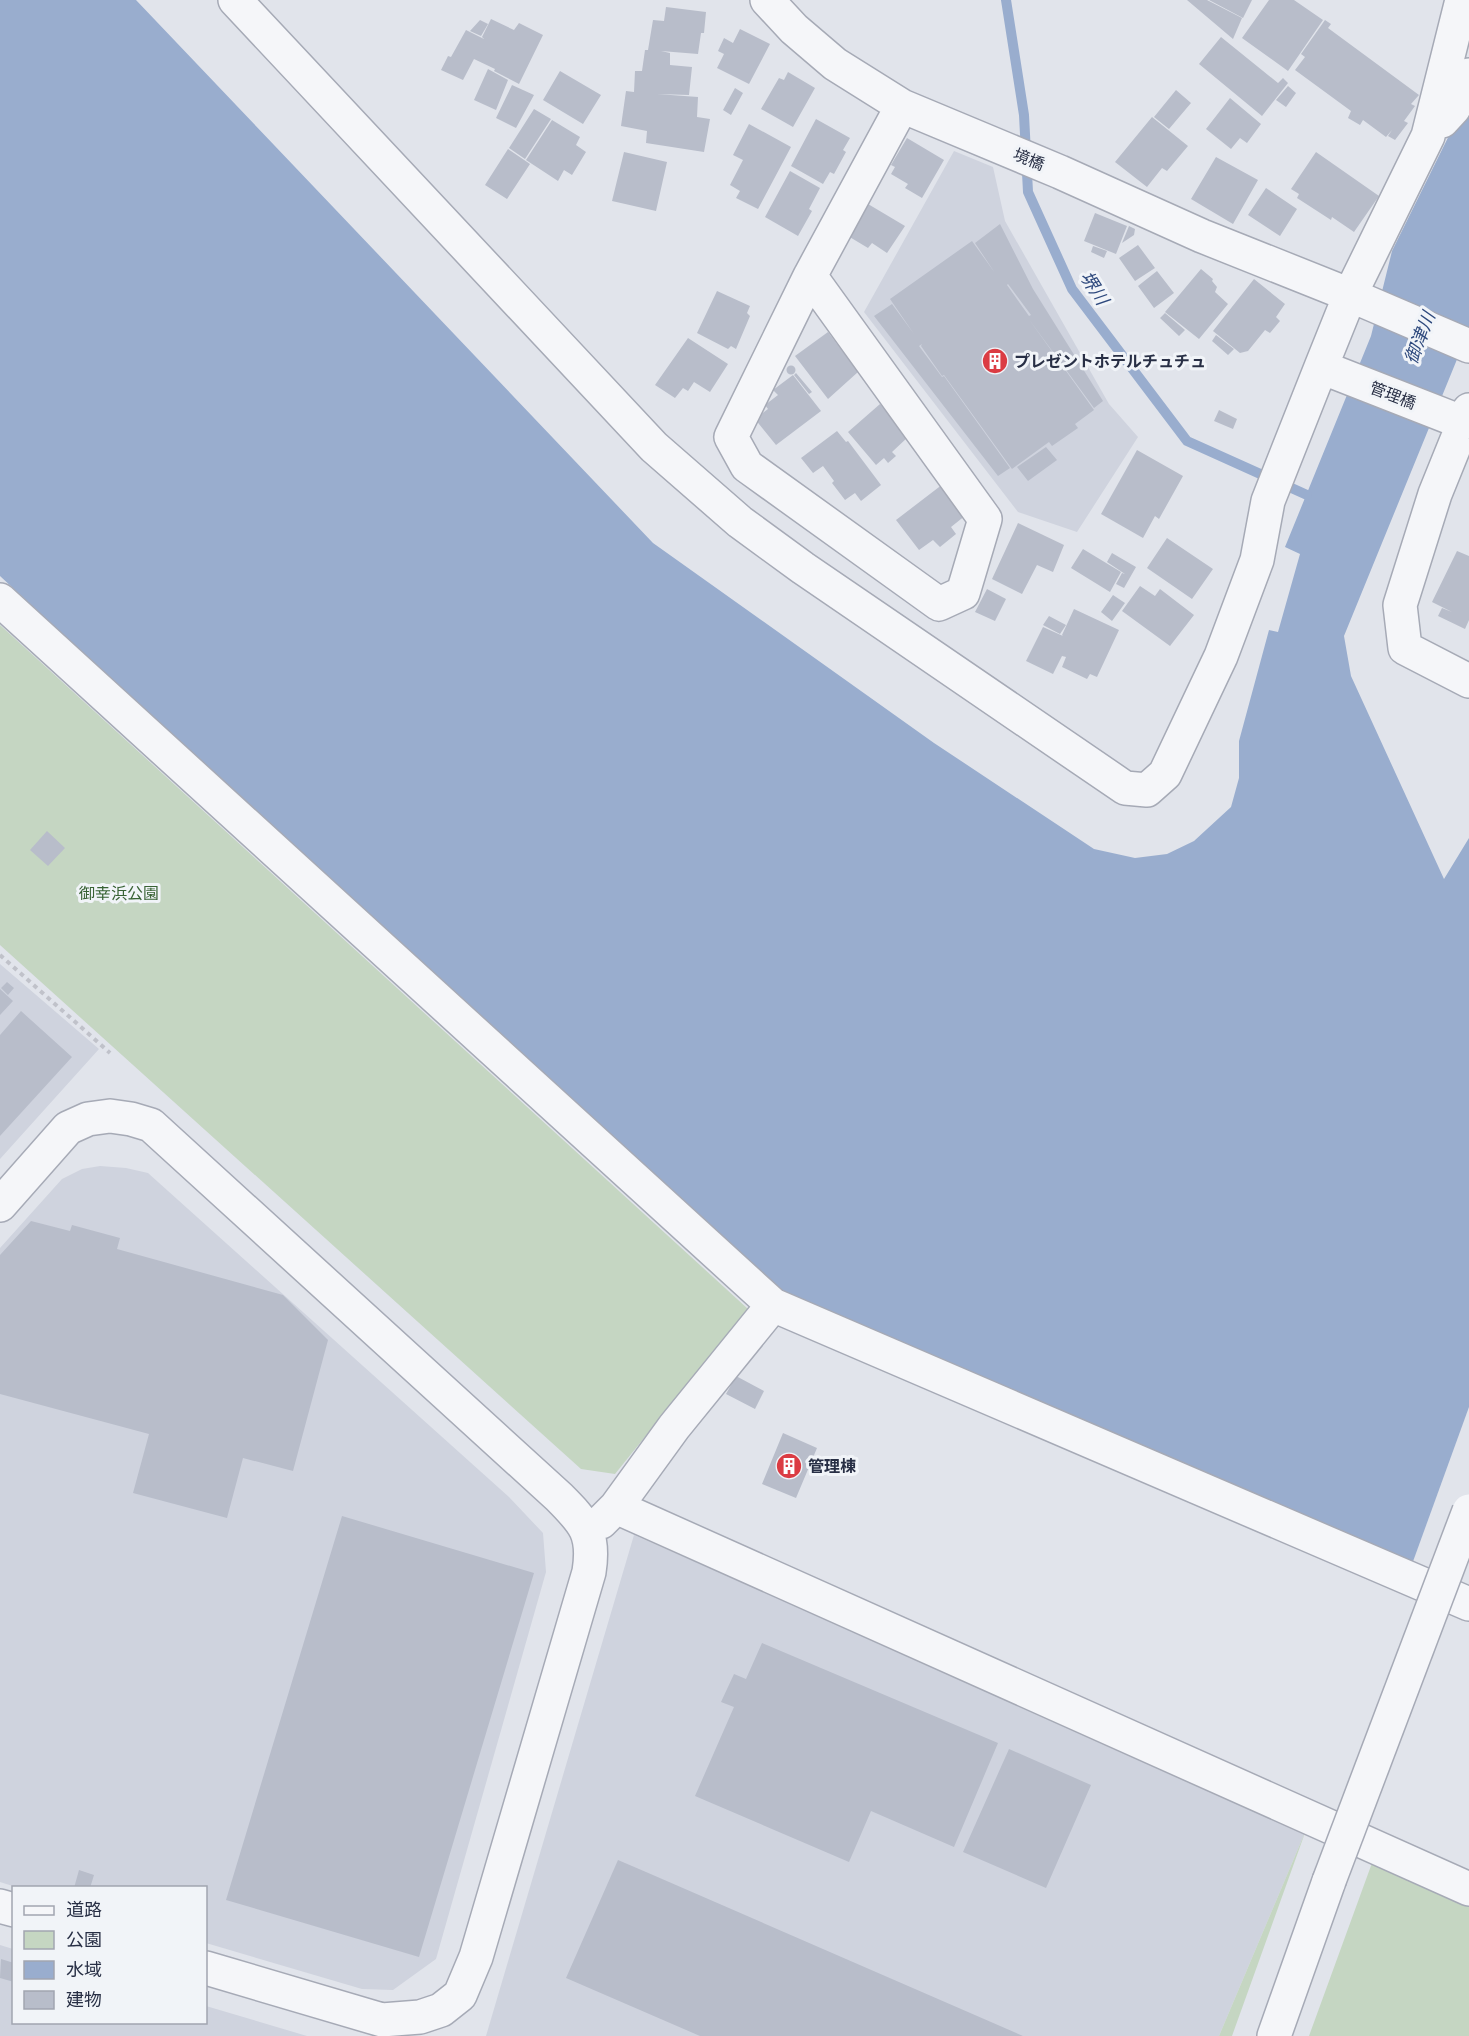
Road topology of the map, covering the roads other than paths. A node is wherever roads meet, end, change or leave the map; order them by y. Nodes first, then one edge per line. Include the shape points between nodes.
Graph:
1 (236, 0) edge
2 (767, 0) edge
3 (1462, 0) edge
4 (1469, 75) edge
5 (902, 106) junction
6 (1428, 136) junction
7 (810, 276) junction
8 (1360, 299) junction
9 (1469, 346) edge
10 (1329, 370) junction
11 (1460, 417) edge
12 (0, 600) edge
13 (1469, 681) edge
14 (0, 1205) edge
15 (773, 1305) junction
16 (616, 1507) junction
17 (1469, 1511) edge
18 (589, 1534) junction
19 (1469, 1604) edge
20 (1469, 1889) edge
21 (207, 1968) edge
22 (1274, 2036) edge

1 - 10 street via 654,447 740,522 803,568 1125,788 1147,790 1164,774 1221,656 1257,560 1268,501
2 - 5 street, 境橋 via 835,64
3 - 6 street
4 - 6 street via 1454,108
5 - 7 street
5 - 8 street, 境橋 via 1202,236
6 - 8 street
7 - 7 street via 730,437 747,466 939,604 963,593 985,519
8 - 9 street, 境橋
8 - 10 street
10 - 11 street, 管理橋
11 - 13 street via 1400,605 1405,648
12 - 15 street
14 - 18 street via 69,1128 88,1119 110,1116 151,1125 559,1497
15 - 16 street via 674,1427
15 - 19 street
16 - 18 street
16 - 20 street
17 - 22 street, bridge
18 - 21 street via 589,1572 476,1957 460,1995 430,2014 382,2020

